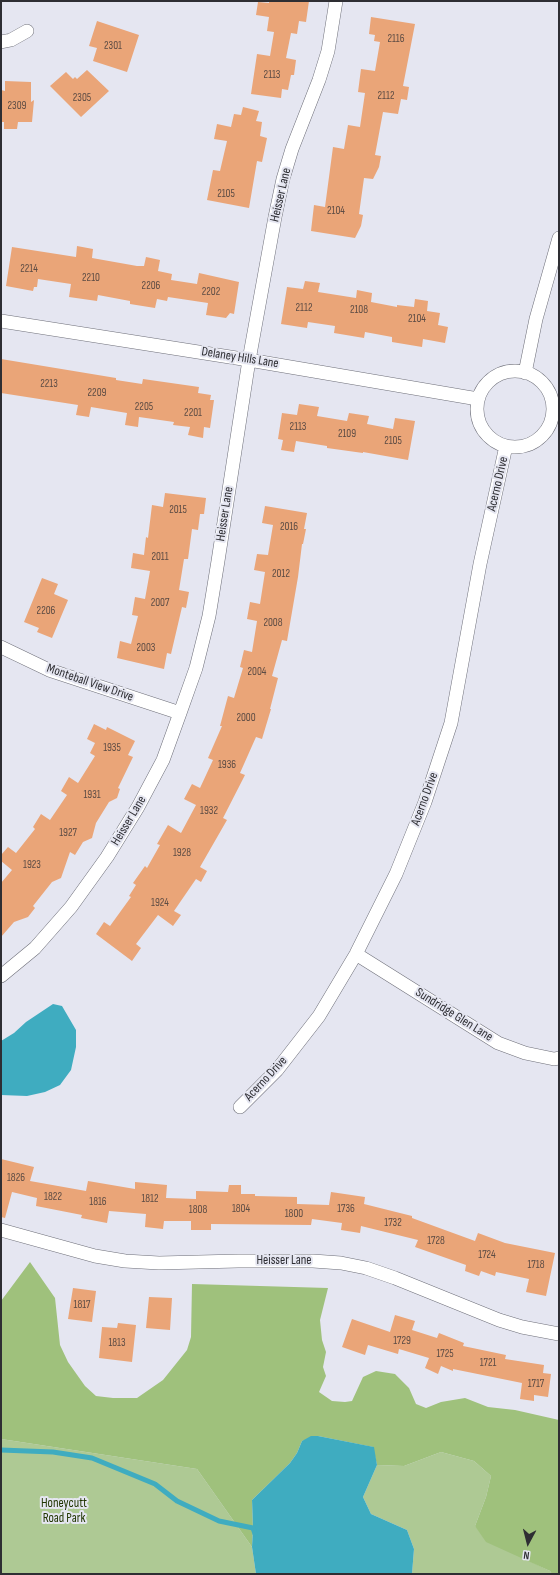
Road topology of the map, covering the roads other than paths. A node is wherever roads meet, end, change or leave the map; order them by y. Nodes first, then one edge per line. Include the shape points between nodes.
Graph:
1 (336, 1) edge
2 (27, 31) dead end
3 (1, 42) edge
4 (559, 238) edge
5 (1, 321) edge
6 (249, 360) junction
7 (525, 373) junction
8 (478, 399) junction
9 (556, 418) edge
10 (506, 446) junction
11 (1, 648) edge
12 (180, 713) junction
13 (356, 954) junction
14 (1, 976) edge
15 (559, 1058) edge
16 (240, 1107) dead end
17 (1, 1230) edge
18 (559, 1334) edge

1 - 6 street, Heisser Lane via 328,51 283,179
2 - 3 street via 11,40
4 - 7 street via 536,319
5 - 6 street, Delaney Hills Lane
6 - 8 street, Delaney Hills Lane
6 - 12 street, Heisser Lane via 220,554 208,616 196,668
7 - 8 street via 520,371 499,374 489,380
7 - 9 street via 542,382 549,392
8 - 10 street via 476,410 483,432 491,440
9 - 10 street via 539,439 528,446
10 - 13 street, Acerno Drive via 480,564 451,723 426,802 396,874
11 - 12 street, Monteball View Drive via 49,670
12 - 14 street, Heisser Lane via 163,760 107,857 71,907 35,948
13 - 15 street, Sundridge Glen Lane via 498,1043 525,1053
13 - 16 street, Acerno Drive via 314,1022 278,1070
17 - 18 street, Heisser Lane via 95,1256 125,1261 313,1261 347,1264 396,1278 498,1320

